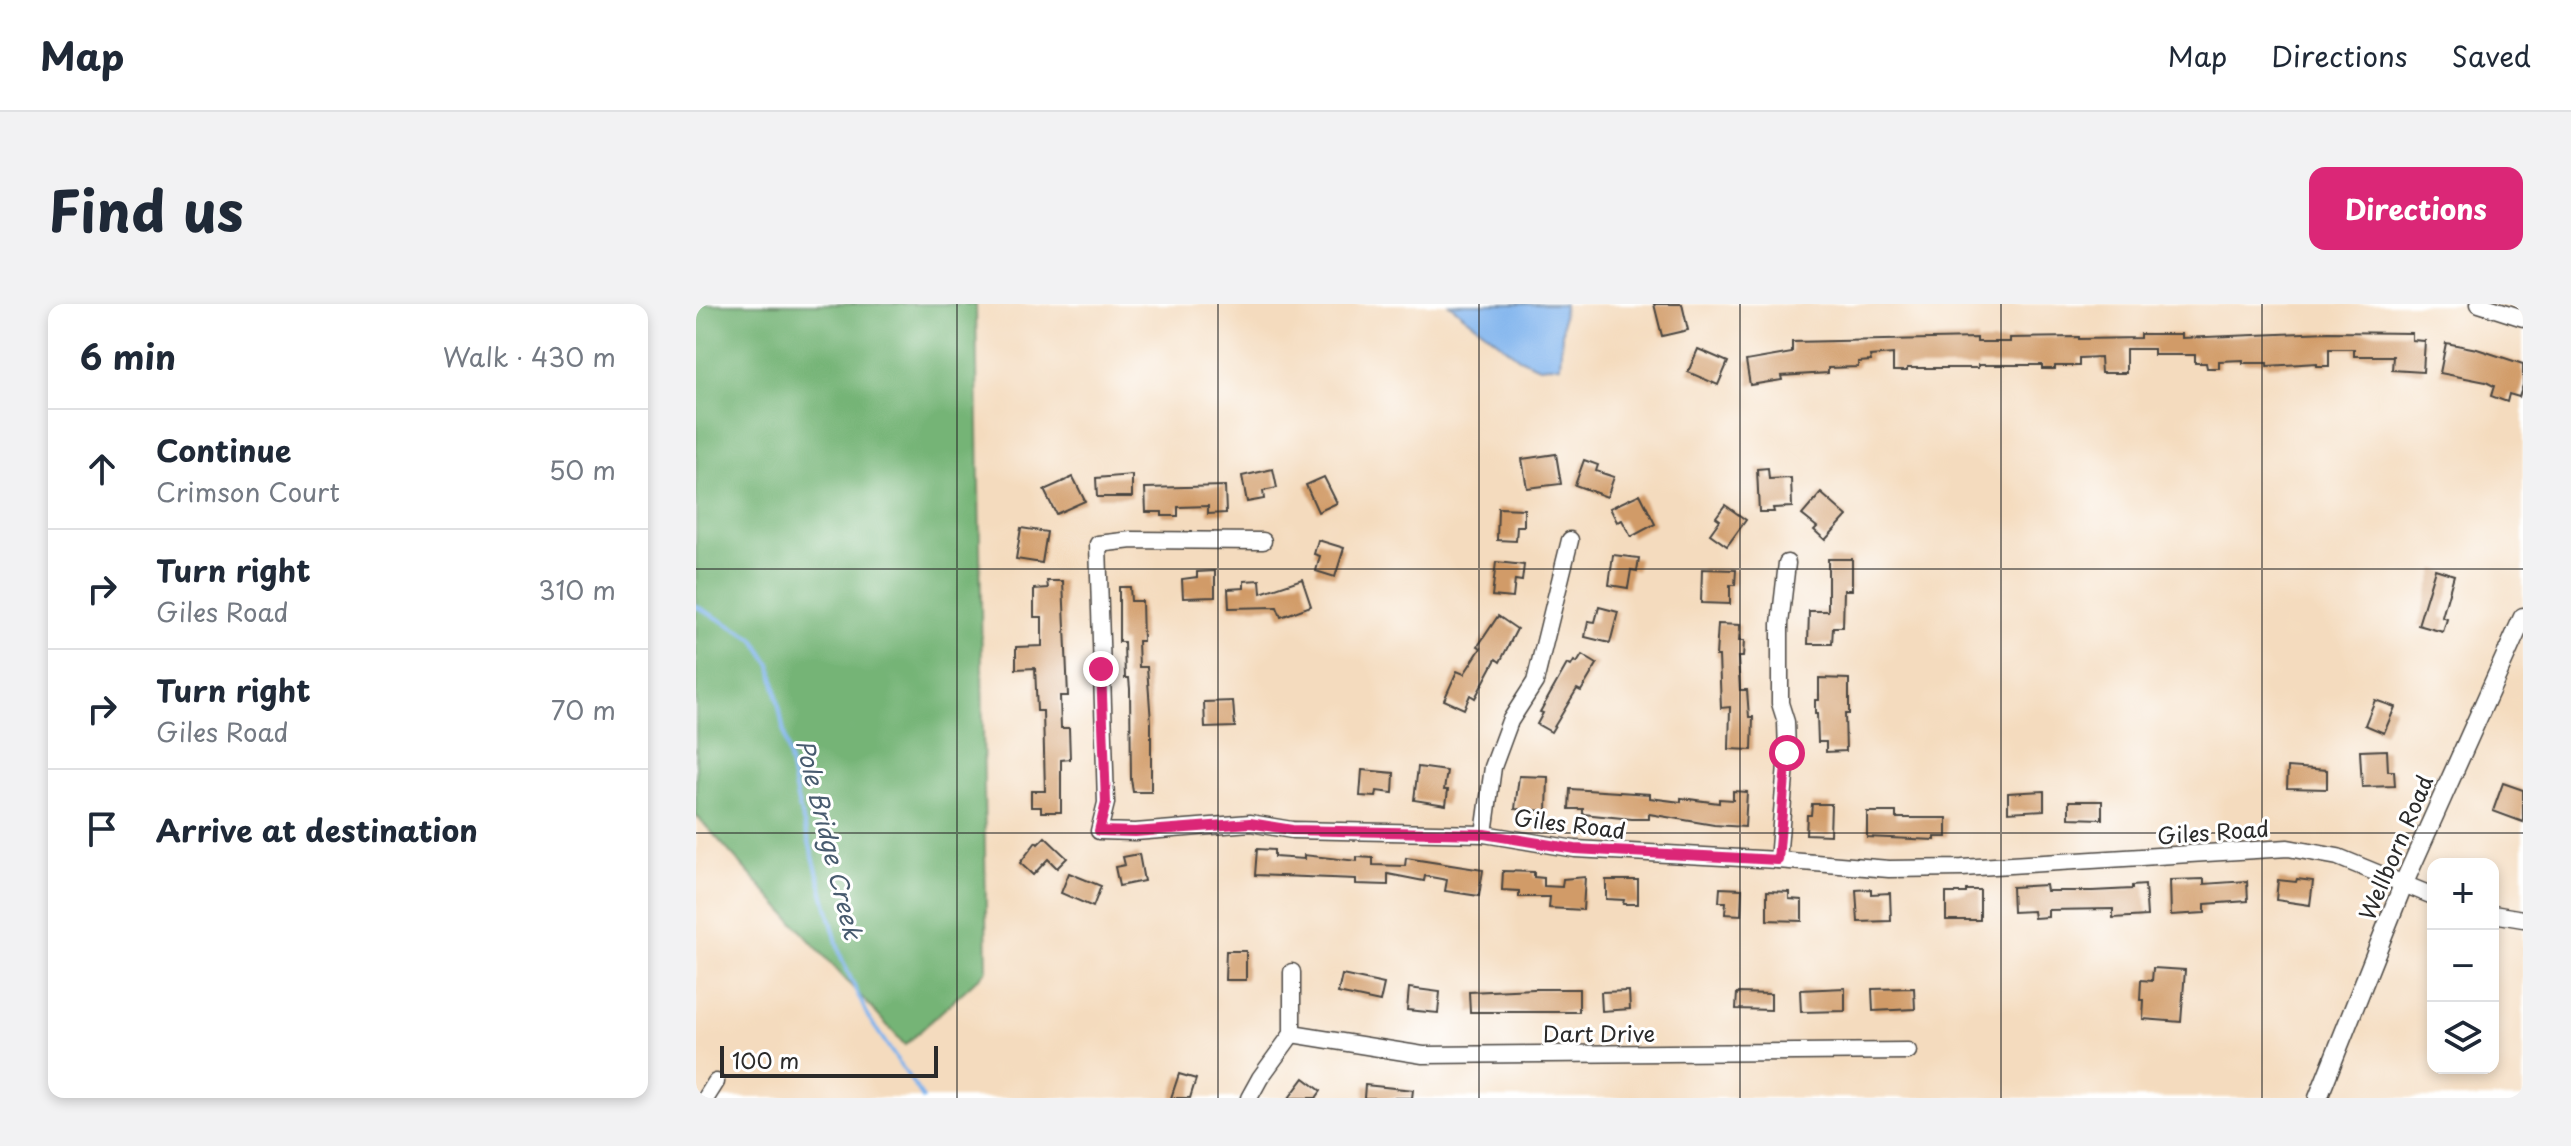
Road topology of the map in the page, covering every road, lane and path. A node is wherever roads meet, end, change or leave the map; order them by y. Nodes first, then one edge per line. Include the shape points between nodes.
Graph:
1 (2479, 304) edge
2 (2523, 318) edge
3 (1570, 540) dead end
4 (1263, 541) dead end
5 (1787, 563) dead end
6 (2523, 617) edge
7 (1484, 834) junction
8 (1778, 860) junction
9 (2403, 885) junction
10 (2427, 894) edge
11 (2499, 915) edge
12 (2523, 919) edge
13 (1292, 972) dead end
14 (1292, 1034) junction
15 (1908, 1051) dead end
16 (716, 1082) dead end
17 (706, 1098) edge
18 (1249, 1098) edge
19 (2318, 1098) edge

1 - 2 street
3 - 7 street via 1535,682 1510,721 1493,767
4 - 7 street, Giles Road via 1098,544 1106,803 1099,831 1250,823 1292,830
5 - 8 street via 1780,703 1787,753
6 - 9 street, Wellborn Road
7 - 8 street, Giles Road via 1575,849
8 - 9 street, Giles Road via 1889,869 1962,868 2288,848 2338,857
9 - 10 street, Giles Road
9 - 19 street, Wellborn Road
11 - 12 street
13 - 14 street
14 - 15 street, Dart Drive via 1423,1055
14 - 18 street
16 - 17 street

